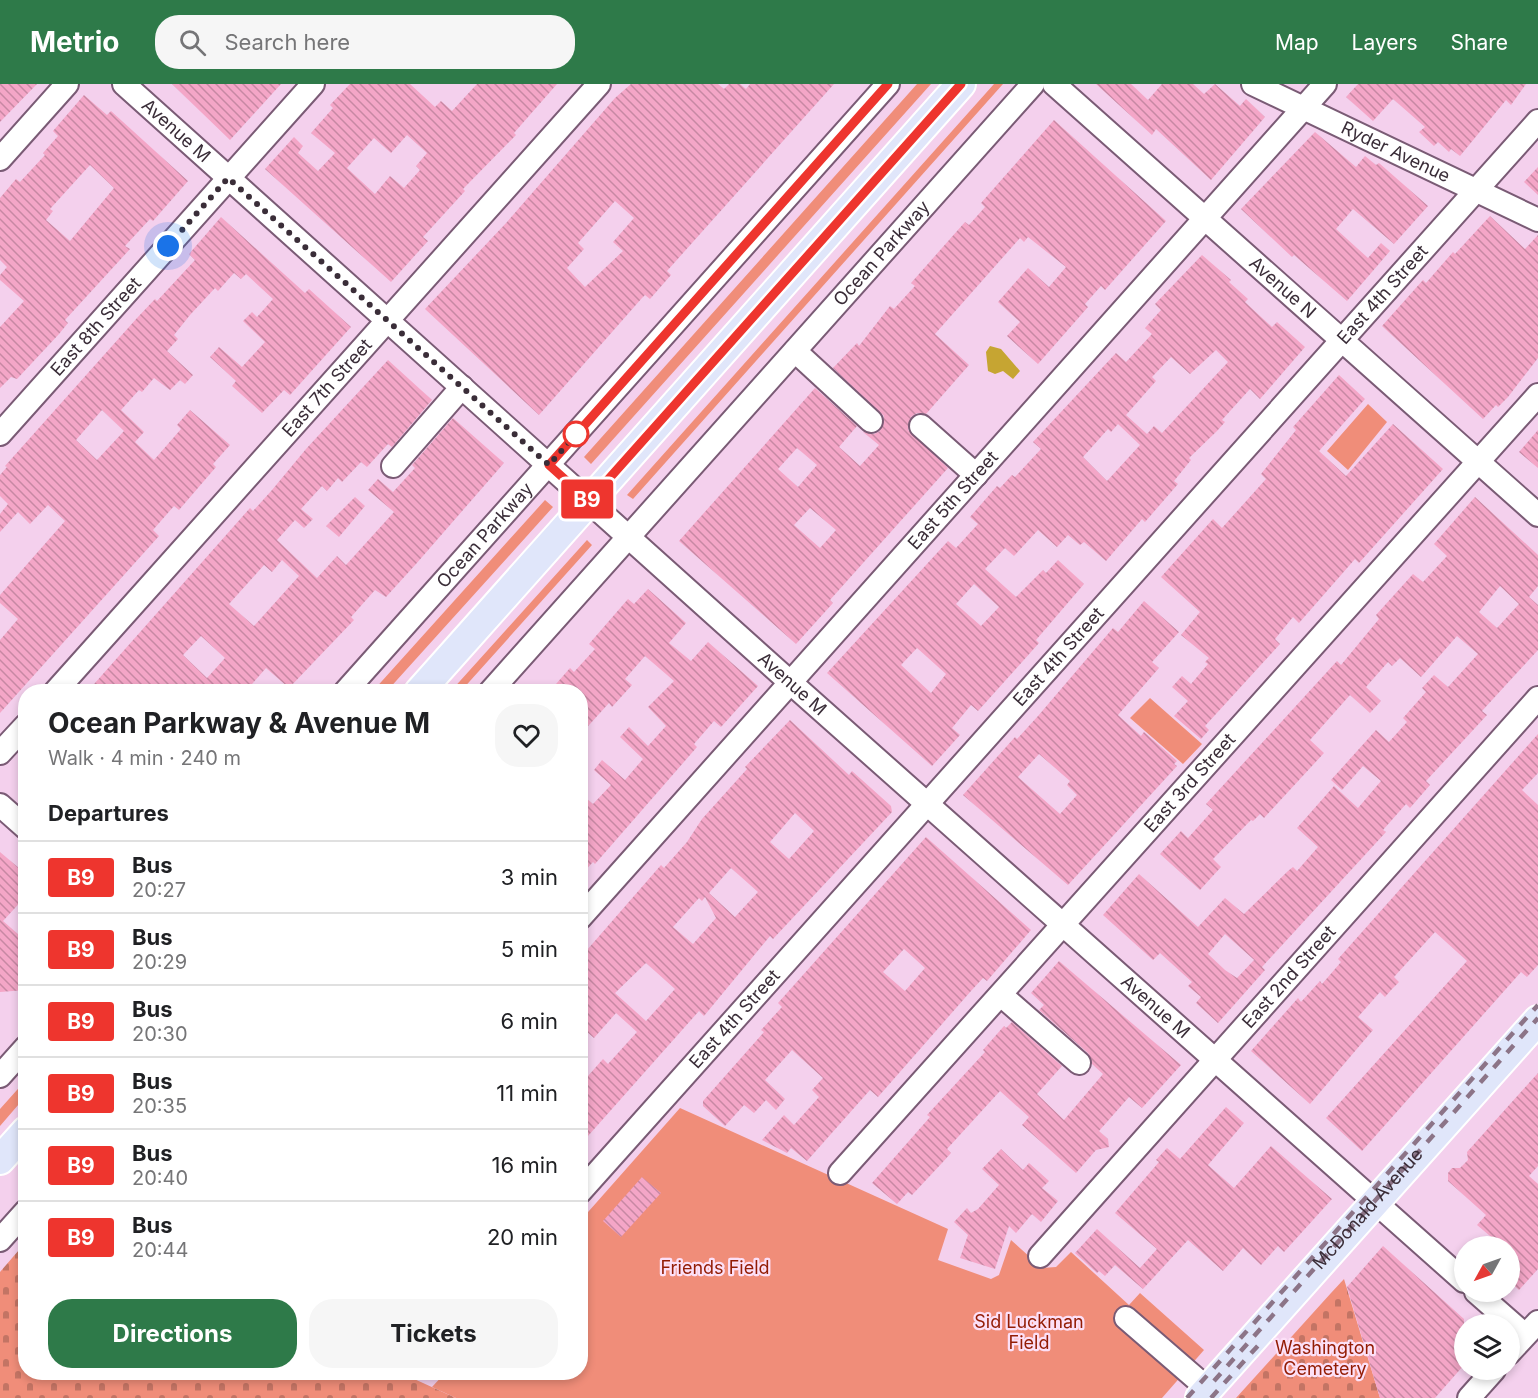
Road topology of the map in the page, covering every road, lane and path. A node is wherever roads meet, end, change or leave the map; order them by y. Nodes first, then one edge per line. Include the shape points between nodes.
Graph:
1 (67, 84) edge
2 (124, 84) edge
3 (313, 84) edge
4 (599, 84) edge
5 (888, 84) edge
6 (961, 84) edge
7 (1034, 84) edge
8 (1054, 84) edge
9 (1253, 84) edge
10 (1325, 84) edge
11 (1303, 108) junction
12 (1538, 121) edge
13 (0, 159) edge
14 (228, 178) junction
15 (1476, 190) junction
16 (1205, 218) junction
17 (1538, 220) edge
18 (387, 320) junction
19 (1341, 340) junction
20 (795, 351) junction
21 (462, 387) junction
22 (1538, 394) edge
23 (871, 421) dead end
24 (921, 426) dead end
25 (0, 434) edge
26 (1478, 462) junction
27 (549, 465) junction
28 (393, 466) dead end
29 (976, 475) junction
30 (589, 501) junction
31 (1538, 515) edge
32 (629, 536) junction
33 (791, 683) junction
34 (62, 684) edge
35 (352, 684) edge
36 (426, 684) edge
37 (497, 684) edge
38 (1538, 698) edge
39 (18, 734) edge
40 (0, 753) edge
41 (928, 804) junction
42 (0, 806) edge
43 (18, 821) edge
44 (588, 909) edge
45 (1064, 926) junction
46 (1001, 995) junction
47 (1538, 1020) edge
48 (18, 1056) edge
49 (1214, 1060) junction
50 (1079, 1063) dead end
51 (0, 1076) edge
52 (18, 1140) edge
53 (0, 1160) edge
54 (840, 1173) dead end
55 (588, 1183) edge
56 (1376, 1202) junction
57 (18, 1220) edge
58 (0, 1240) edge
59 (1040, 1256) dead end
60 (1454, 1272) edge
61 (1492, 1302) edge
62 (1126, 1318) dead end
63 (1532, 1328) edge
64 (1520, 1341) edge
65 (1485, 1380) edge
66 (1204, 1394) edge
67 (1469, 1398) edge

1 - 13 street
2 - 14 street, Avenue M
3 - 14 street, East 8th Street
4 - 18 street, East 7th Street
5 - 27 street, Ocean Parkway
6 - 30 main road
7 - 20 street, Ocean Parkway
8 - 16 street, Avenue N
9 - 11 street, Ryder Avenue
10 - 11 street, East 5th Street
11 - 15 street, Ryder Avenue
11 - 16 street, East 5th Street
12 - 15 street, East 4th Street
14 - 18 street, Avenue M
14 - 25 street, East 8th Street
15 - 17 street, Ryder Avenue
15 - 19 street, East 4th Street
16 - 19 street, Avenue N
16 - 29 street, East 5th Street
18 - 21 street, Avenue M
18 - 34 street, East 7th Street
19 - 26 street, Avenue N
19 - 41 street, East 4th Street
20 - 23 street
20 - 32 street, Ocean Parkway
21 - 27 street, Avenue M
21 - 28 street
22 - 26 street, East 3rd Street
24 - 29 street
26 - 31 street, Avenue N
26 - 45 street, East 3rd Street
27 - 30 street, Avenue M
27 - 35 street, Ocean Parkway
29 - 33 street, East 5th Street
30 - 32 street, Avenue M
30 - 36 main road
32 - 33 street, Avenue M
32 - 37 street, Ocean Parkway
33 - 41 street, Avenue M
33 - 44 street, East 5th Street
38 - 49 street, East 2nd Street
39 - 40 street
41 - 45 street, Avenue M
41 - 55 street, East 4th Street
42 - 43 street
45 - 46 street, East 3rd Street
45 - 49 street, Avenue M
46 - 50 street
46 - 54 street, East 3rd Street
47 - 56 main road, McDonald Avenue
48 - 51 street
49 - 56 street, Avenue M
49 - 59 street, East 2nd Street
52 - 53 main road
56 - 60 street, Avenue M
56 - 66 main road, McDonald Avenue
57 - 58 street
61 - 63 street
62 - 66 street
63 - 64 street
65 - 67 street

